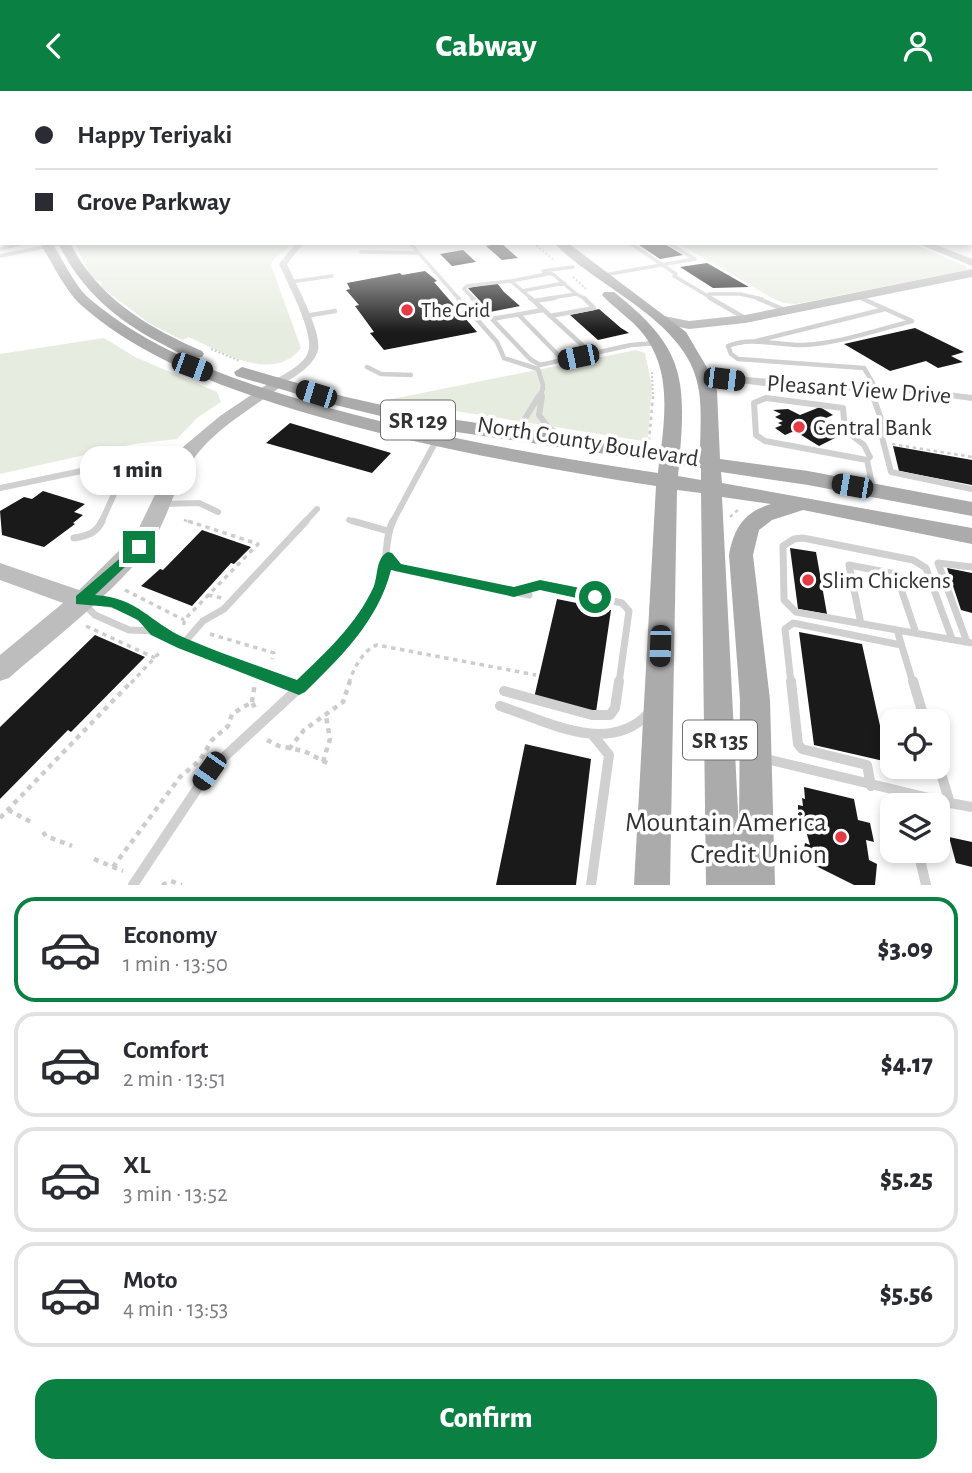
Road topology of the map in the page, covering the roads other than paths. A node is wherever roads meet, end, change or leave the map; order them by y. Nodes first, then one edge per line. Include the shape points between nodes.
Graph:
1 (52, 258) edge
2 (71, 258) edge
3 (287, 258) edge
4 (423, 258) edge
5 (558, 258) edge
6 (580, 258) edge
7 (652, 258) edge
8 (693, 258) edge
9 (663, 265) junction
10 (566, 266) junction
11 (317, 271) dead end
12 (972, 273) edge
13 (547, 274) junction
14 (603, 275) junction
15 (332, 276) dead end
16 (320, 277) junction
17 (511, 281) junction
18 (290, 282) junction
19 (323, 283) dead end
20 (564, 283) junction
21 (522, 291) junction
22 (576, 294) junction
23 (708, 294) junction
24 (860, 297) junction
25 (534, 301) junction
26 (886, 309) junction
27 (543, 310) junction
28 (787, 310) junction
29 (335, 311) dead end
30 (519, 314) junction
31 (305, 316) junction
32 (550, 316) junction
33 (492, 319) junction
34 (746, 319) junction
35 (664, 320) junction
36 (751, 342) junction
37 (658, 343) junction
38 (687, 346) junction
39 (592, 354) junction
40 (563, 360) junction
41 (367, 367) dead end
42 (539, 367) junction
43 (411, 375) dead end
44 (704, 376) junction
45 (765, 383) junction
46 (781, 384) junction
47 (270, 388) junction
48 (543, 389) junction
49 (874, 390) junction
50 (766, 398) junction
51 (972, 398) edge
52 (778, 399) junction
53 (495, 432) junction
54 (436, 442) junction
55 (570, 443) junction
56 (185, 458) junction
57 (867, 460) junction
58 (129, 461) junction
59 (711, 463) junction
60 (668, 469) junction
61 (0, 488) edge
62 (712, 488) junction
63 (972, 489) edge
64 (873, 490) junction
65 (804, 503) junction
66 (163, 504) junction
67 (317, 509) dead end
68 (972, 509) edge
69 (218, 512) dead end
70 (349, 520) dead end
71 (388, 531) junction
72 (972, 536) edge
73 (75, 538) dead end
74 (388, 557) junction
75 (972, 567) edge
76 (0, 571) edge
77 (514, 592) junction
78 (529, 595) dead end
79 (81, 600) junction
80 (861, 624) junction
81 (897, 630) junction
82 (156, 631) junction
83 (916, 633) junction
84 (952, 639) junction
85 (969, 643) edge
86 (183, 644) junction
87 (901, 645) junction
88 (0, 670) edge
89 (299, 688) junction
90 (504, 691) dead end
91 (659, 698) junction
92 (500, 706) dead end
93 (921, 709) edge
94 (592, 734) junction
95 (757, 756) junction
96 (871, 786) junction
97 (905, 793) edge
98 (950, 803) edge
99 (972, 808) edge
100 (921, 863) edge
101 (133, 885) edge
102 (592, 885) edge
103 (652, 885) edge
104 (724, 885) edge
105 (757, 885) edge
106 (926, 885) edge

1 - 47 main road, North County Boulevard / SR 129 via 60,276 101,317 155,351
2 - 47 main road, North County Boulevard / SR 129 via 81,277 121,313
3 - 18 street via 282,264
4 - 42 lane via 497,342 504,358
5 - 10 main road
6 - 14 main road
7 - 9 lane
8 - 9 lane
9 - 14 lane
9 - 23 lane
10 - 13 lane via 543,271
10 - 37 main road via 629,312
11 - 16 lane
12 - 24 street
13 - 17 lane
13 - 20 lane
14 - 35 main road
15 - 16 lane
16 - 18 lane
16 - 19 lane
17 - 21 lane
17 - 33 lane via 464,289
18 - 31 street
20 - 21 lane
20 - 22 lane
21 - 25 lane
22 - 25 lane
22 - 32 lane via 594,308
23 - 28 lane via 755,295
23 - 34 lane
24 - 26 lane
24 - 28 street
25 - 27 lane
26 - 36 lane
26 - 36 lane via 912,321 806,346
27 - 30 lane
27 - 32 lane
28 - 34 street
29 - 31 lane
30 - 33 lane
30 - 40 lane
31 - 47 street via 315,343 312,355
32 - 39 lane
33 - 42 lane
34 - 35 street via 689,325
34 - 38 street via 700,333
35 - 38 main road
36 - 49 lane via 728,346 738,359 864,368
37 - 39 lane
37 - 60 main road via 672,380
38 - 44 main road
39 - 40 lane
40 - 42 lane
41 - 43 lane via 381,375
42 - 48 lane
44 - 45 street, Pleasant View Drive
44 - 59 main road
45 - 46 street, Pleasant View Drive
45 - 50 lane
46 - 49 street, Pleasant View Drive
46 - 52 lane
47 - 53 main road, North County Boulevard / SR 129
47 - 54 main road, North County Boulevard / SR 129 via 330,415
47 - 56 street via 226,419
48 - 53 lane via 521,425
48 - 55 lane via 540,415
49 - 51 street, Pleasant View Drive
49 - 63 lane via 891,471
50 - 52 lane
50 - 57 lane via 754,403 756,435 765,441
52 - 57 lane via 843,408 845,430 864,445 870,457
53 - 55 main road, North County Boulevard / SR 129
54 - 60 main road, North County Boulevard / SR 129
54 - 71 lane
55 - 60 main road, North County Boulevard / SR 129
56 - 58 lane
56 - 66 street
57 - 64 lane
58 - 61 lane
58 - 73 lane via 99,528
59 - 60 main road, North County Boulevard / SR 129
59 - 62 main road, SR 135
59 - 64 main road, North County Boulevard / SR 129
60 - 62 main road, North County Boulevard / SR 129
60 - 91 main road, SR 135
62 - 65 main road, North County Boulevard / SR 129
62 - 104 main road, SR 135
64 - 68 main road, North County Boulevard / SR 129
65 - 72 main road, North County Boulevard / SR 129
65 - 95 main road via 756,519 742,541
66 - 69 lane via 199,503
66 - 79 street via 139,547
67 - 86 lane via 224,609 203,621
70 - 71 lane
71 - 74 lane
74 - 77 lane via 397,568
74 - 89 lane via 380,587 347,641
75 - 85 lane via 938,563
76 - 79 street
77 - 78 lane
77 - 90 lane via 540,585 622,603 629,611 615,708 610,715 601,717
79 - 82 lane via 95,615 129,630
79 - 82 lane via 112,602 143,616
79 - 88 street
80 - 81 lane
80 - 83 lane via 849,565 896,574
80 - 84 lane via 805,615 789,606 784,600 783,546 803,538 913,560 926,568
81 - 83 lane
81 - 87 lane
82 - 86 lane
83 - 84 lane
84 - 85 lane
86 - 89 lane
87 - 93 lane
87 - 96 lane via 793,623 785,629 798,744 802,749 867,765
89 - 101 lane via 209,771
91 - 94 lane via 631,728 612,735
91 - 103 main road, SR 135
92 - 94 lane
94 - 102 lane via 609,755
95 - 96 lane
95 - 105 main road
96 - 97 lane
98 - 99 lane
100 - 106 lane

